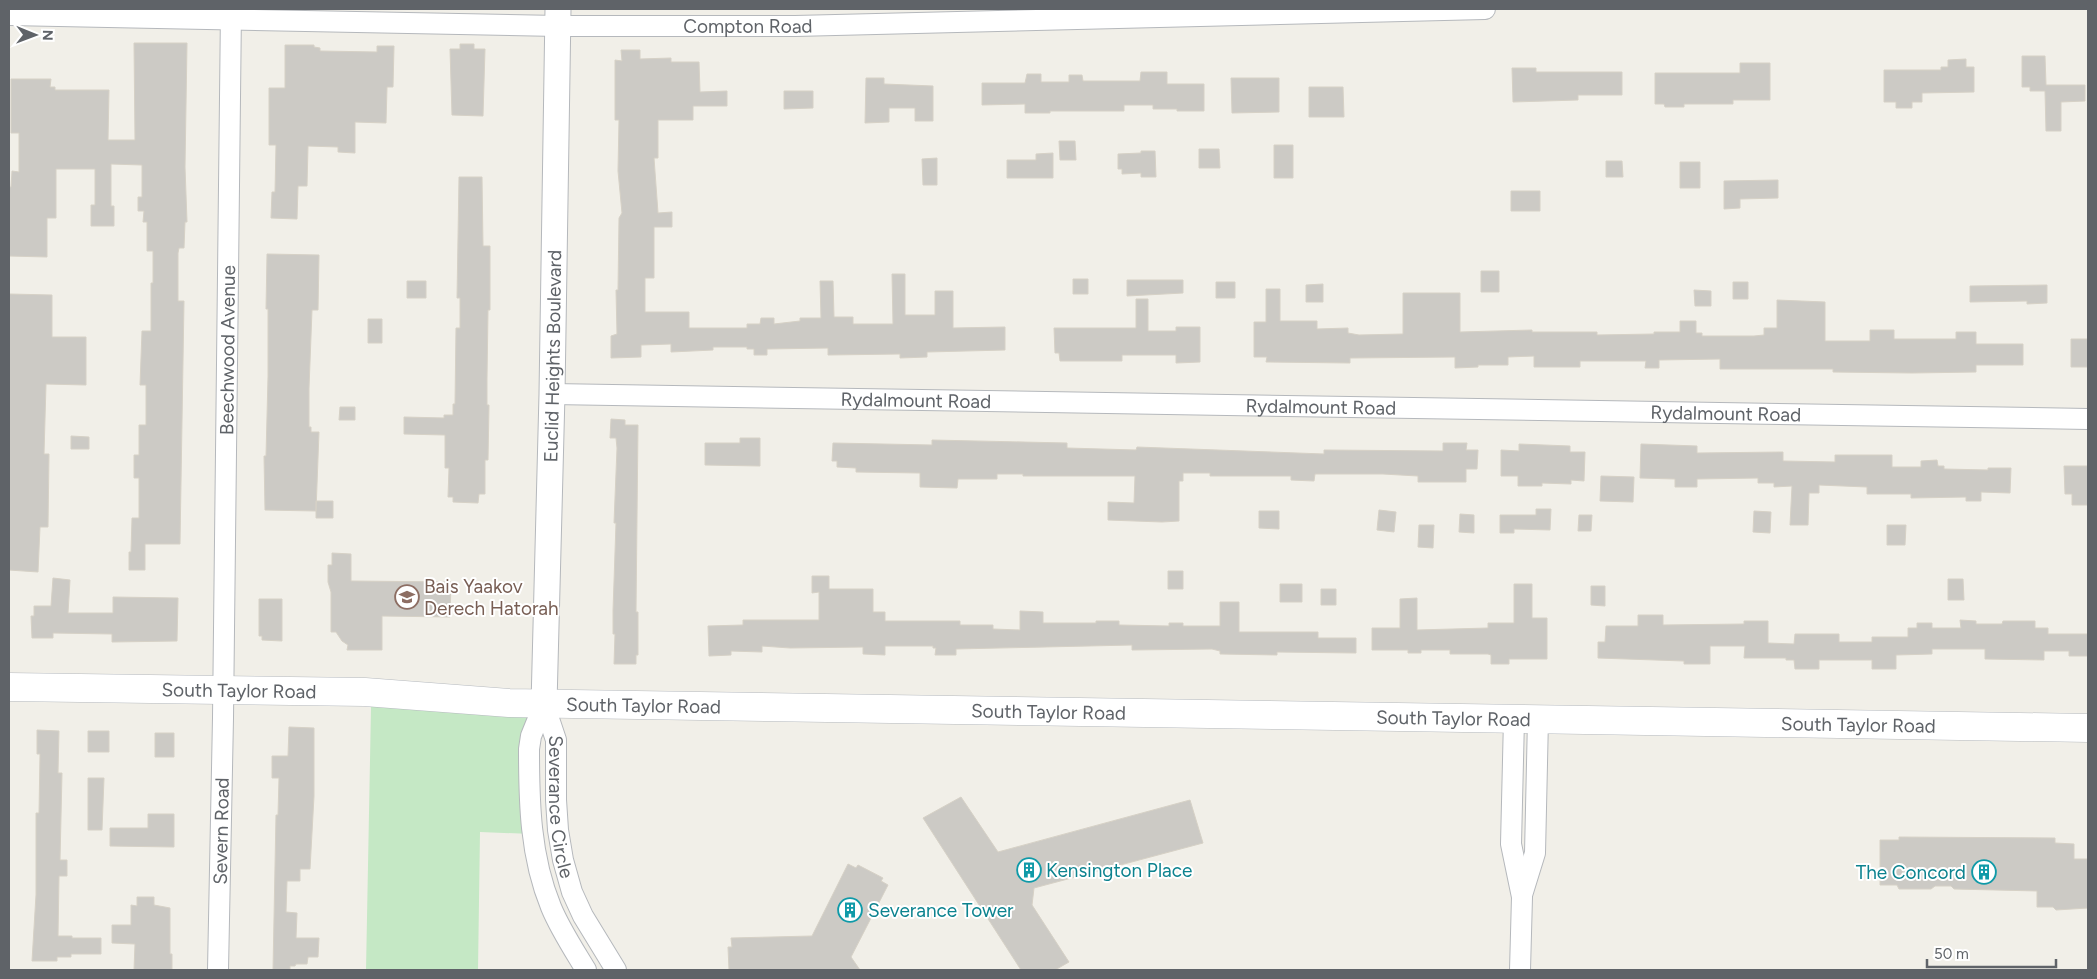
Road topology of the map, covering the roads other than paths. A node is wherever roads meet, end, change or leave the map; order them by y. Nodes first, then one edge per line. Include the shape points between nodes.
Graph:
1 (1485, 9) edge
2 (231, 14) edge
3 (9, 15) edge
4 (558, 17) edge
5 (552, 394) junction
6 (2088, 419) edge
7 (9, 687) edge
8 (222, 691) junction
9 (544, 704) junction
10 (1526, 719) junction
11 (2088, 728) edge
12 (218, 970) edge
13 (586, 970) edge
14 (616, 970) edge
15 (1520, 970) edge

1 - 4 street, Compton Road via 805,26
2 - 3 street, Compton Road
2 - 4 street, Compton Road
2 - 8 street, Beechwood Avenue
4 - 5 street, Euclid Heights Boulevard
5 - 6 street, Rydalmount Road
5 - 9 street, Euclid Heights Boulevard
7 - 8 main road, South Taylor Road
8 - 9 main road, South Taylor Road via 366,692
8 - 12 street, Severn Road
9 - 10 main road, South Taylor Road
9 - 13 street, Severance Circle via 529,749 532,834 539,872 551,907
9 - 14 street, Severance Circle via 556,740 556,800 563,860 583,916
10 - 11 main road, South Taylor Road
10 - 15 street via 1511,844 1522,897

